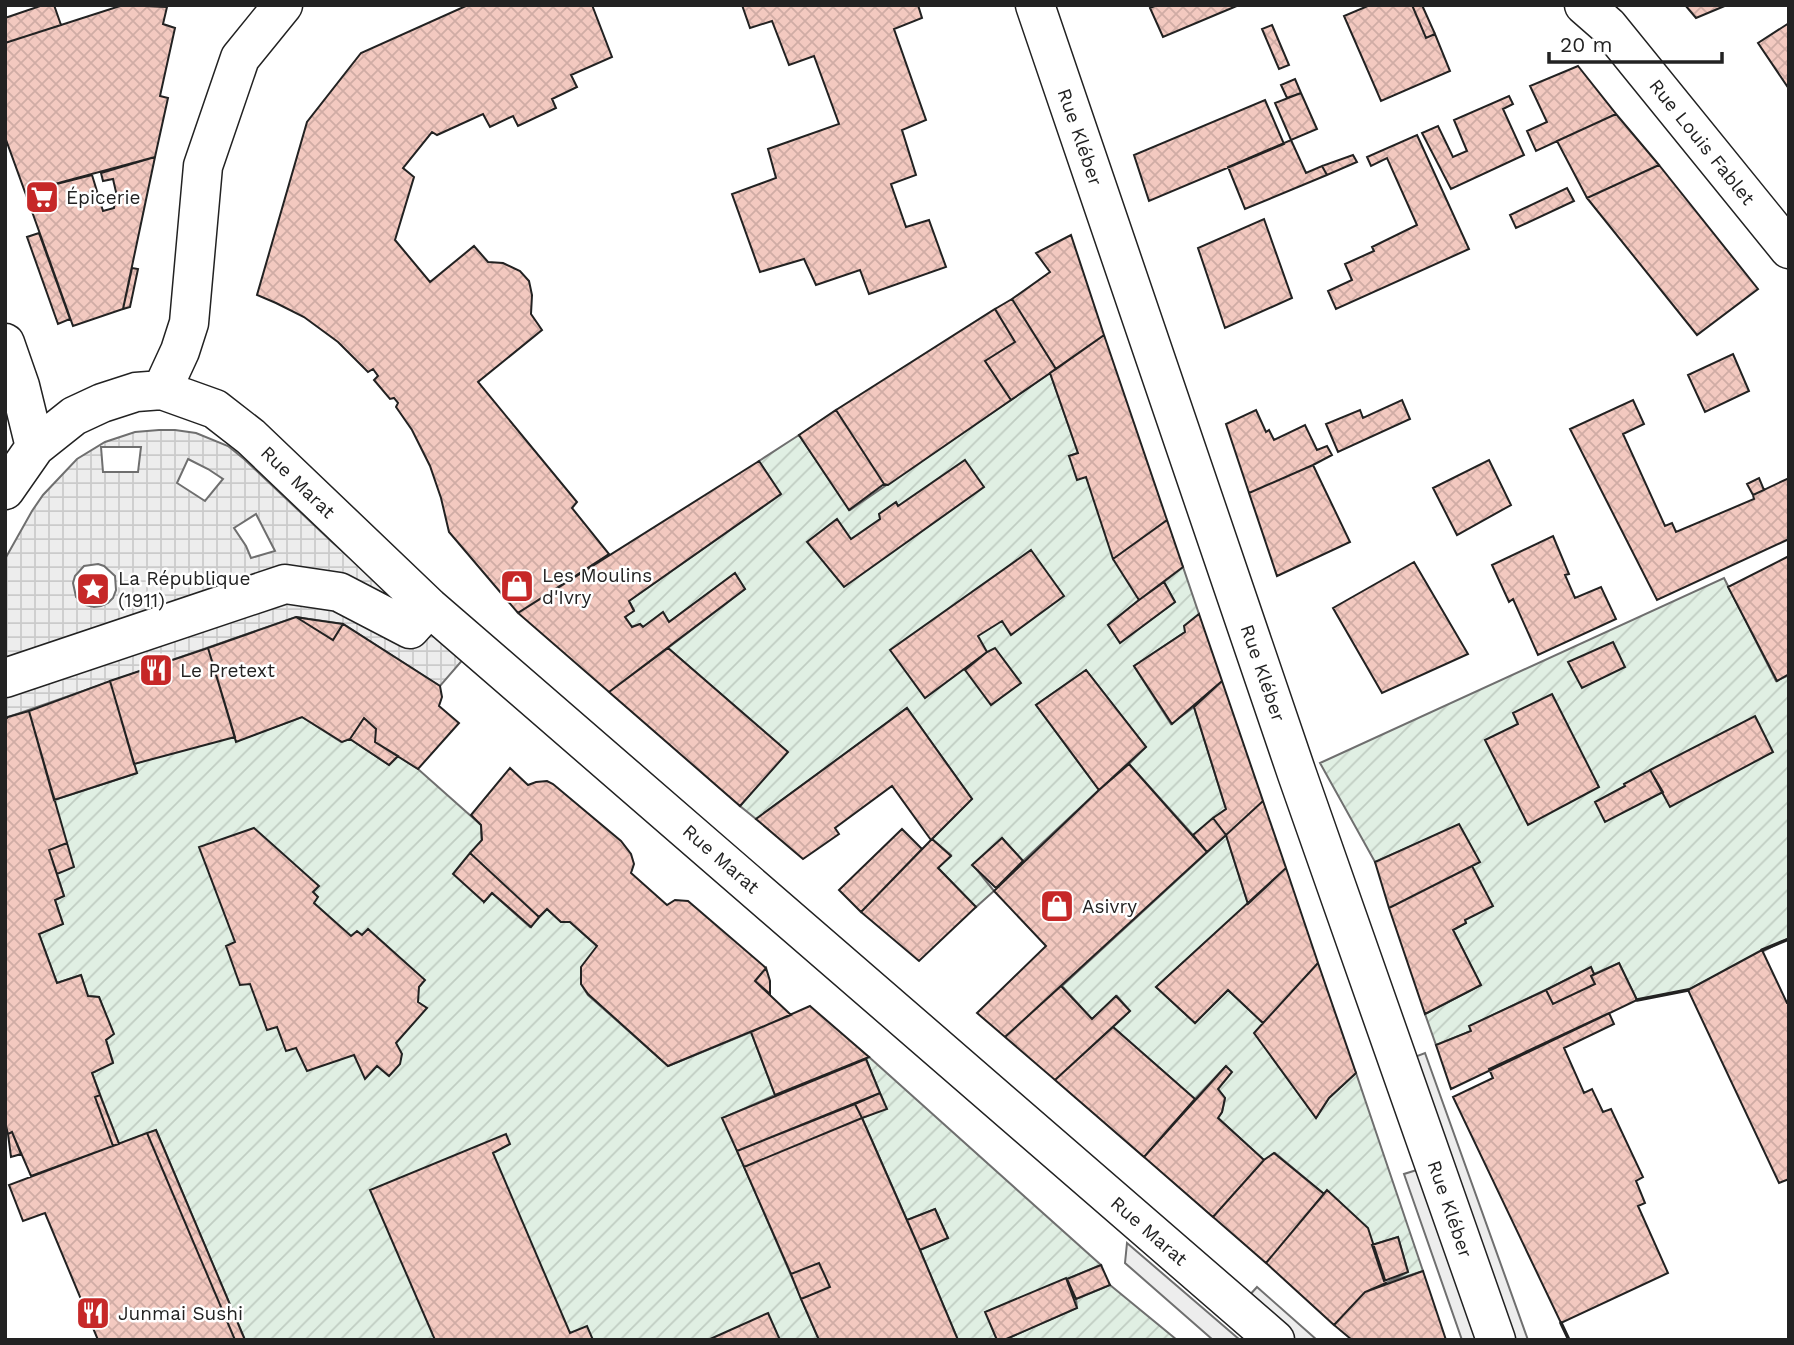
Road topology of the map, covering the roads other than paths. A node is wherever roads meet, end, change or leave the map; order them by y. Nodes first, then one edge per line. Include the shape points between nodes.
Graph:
1 (284, 5) edge
2 (1035, 5) edge
3 (1584, 5) edge
4 (1789, 249) edge
5 (5, 343) edge
6 (162, 390) junction
7 (36, 447) junction
8 (5, 490) edge
9 (419, 619) dead end
10 (5, 678) edge
11 (1275, 1340) edge
12 (1496, 1340) edge

1 - 6 street via 240,58 203,166 189,323
2 - 12 street, Rue Kléber
3 - 4 street, Rue Louis Fablet via 1608,26
5 - 7 street
6 - 7 street via 135,392 102,403 74,416
6 - 11 street, Rue Marat via 215,410 251,437 429,607
7 - 8 street
9 - 10 street via 410,629 339,592 285,584

